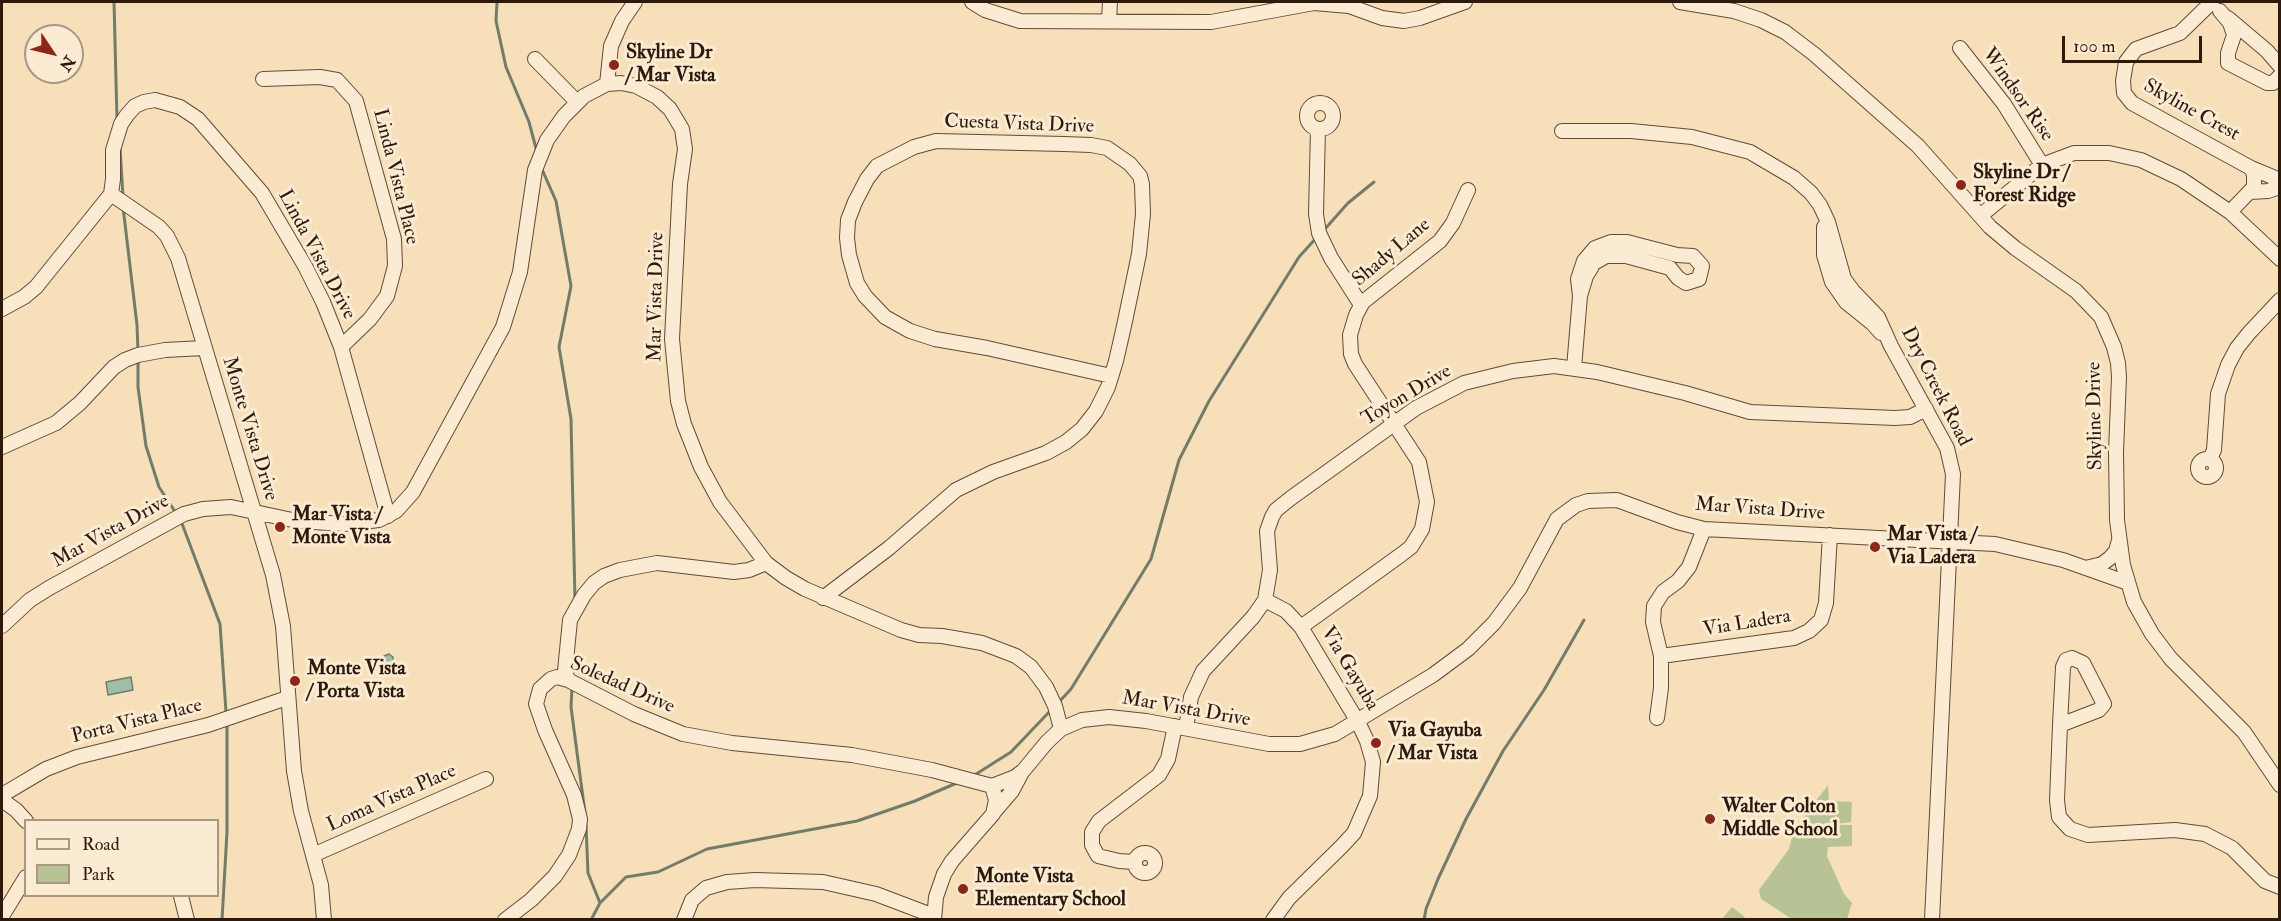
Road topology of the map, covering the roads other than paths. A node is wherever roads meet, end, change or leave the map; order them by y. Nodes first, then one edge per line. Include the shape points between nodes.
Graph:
1 (635, 2) edge
2 (972, 2) edge
3 (1110, 2) edge
4 (1465, 2) edge
5 (1680, 2) edge
6 (2214, 5) edge
7 (1109, 20) junction
8 (1960, 48) dead end
9 (535, 59) dead end
10 (2280, 66) edge
11 (2280, 76) edge
12 (263, 78) dead end
13 (607, 84) junction
14 (577, 102) junction
15 (1318, 129) dead end
16 (1562, 131) dead end
17 (2042, 165) junction
18 (2251, 168) junction
19 (2280, 180) edge
20 (2280, 187) edge
21 (1468, 190) dead end
22 (2250, 192) junction
23 (111, 194) junction
24 (2230, 212) junction
25 (1980, 216) junction
26 (2280, 259) edge
27 (1580, 296) junction
28 (2280, 300) edge
29 (1361, 305) junction
30 (2, 309) edge
31 (341, 347) junction
32 (204, 348) junction
33 (1575, 368) junction
34 (1111, 376) junction
35 (1926, 409) junction
36 (1394, 424) junction
37 (2, 447) edge
38 (2210, 459) dead end
39 (254, 512) junction
40 (388, 516) junction
41 (1704, 529) junction
42 (1830, 535) junction
43 (1949, 540) junction
44 (2119, 540) junction
45 (766, 562) junction
46 (2086, 568) junction
47 (2128, 583) junction
48 (823, 597) junction
49 (1265, 600) junction
50 (2134, 602) junction
51 (2, 626) edge
52 (1301, 627) junction
53 (566, 644) junction
54 (1661, 656) junction
55 (568, 680) junction
56 (546, 682) junction
57 (287, 698) junction
58 (1657, 718) dead end
59 (1358, 722) junction
60 (2060, 725) junction
61 (1180, 727) junction
62 (1061, 729) junction
63 (1023, 771) junction
64 (486, 779) dead end
65 (2280, 785) edge
66 (992, 786) junction
67 (2, 795) edge
68 (2, 800) edge
69 (993, 814) junction
70 (24, 819) edge
71 (313, 855) junction
72 (1134, 862) dead end
73 (24, 880) edge
74 (2280, 888) edge
75 (182, 897) edge
76 (2, 916) edge
77 (934, 918) edge
78 (187, 920) edge
79 (324, 920) edge
80 (505, 920) edge
81 (684, 920) edge
82 (1273, 920) edge
83 (1932, 920) edge

1 - 13 street via 611,46
2 - 7 street via 1020,21
3 - 7 street
4 - 7 street via 1404,21 1349,6 1314,3 1211,22
5 - 25 street, Skyline Drive via 1734,11 1785,32 1918,146
6 - 10 street
6 - 11 street via 2230,23 2234,35 2228,63 2267,83
6 - 18 street, Skyline Crest via 2174,37 2145,45 2130,56 2123,70 2124,93 2143,110
8 - 17 street, Windsor Rise via 2004,104
9 - 14 street
12 - 31 street, Linda Vista Place via 320,76 337,80 356,101 394,239 395,266 387,296
13 - 14 street, Mar Vista Drive
13 - 45 street, Mar Vista Drive via 621,83 650,92 670,109 682,129 685,149 672,339 678,401 700,467 720,502
14 - 40 street, Mar Vista Drive via 555,127 538,158 520,272 503,327 413,492
15 - 29 street via 1319,233
16 - 35 street, Dry Creek Road via 1692,136 1740,148 1794,178 1811,193 1823,212 1844,279 1878,317
17 - 24 street via 2086,152 2126,156 2181,179
17 - 25 street
18 - 19 street
18 - 22 street, Skyline Crest via 2255,181
20 - 22 street
21 - 29 street, Shady Lane via 1440,241
22 - 24 street
23 - 30 street via 36,287
23 - 31 street, Linda Vista Drive via 115,136 135,106 155,100 189,112 273,210 323,302
23 - 32 street, Monte Vista Drive via 167,236 178,258
24 - 26 street
25 - 44 street, Skyline Drive via 2015,248 2076,291 2101,317 2108,331 2119,377
27 - 27 street via 1590,268 1605,256 1626,256 1664,266 1686,283 1699,279 1702,266 1693,256 1611,242 1595,248 1584,261 1578,279
27 - 33 street
28 - 38 street via 2249,333 2228,365 2218,394
29 - 36 street, Shady Lane via 1350,335 1351,354
31 - 40 street, Linda Vista Drive
32 - 37 street via 165,350 125,360 56,423
32 - 39 street, Monte Vista Drive
33 - 35 street, Toyon Drive via 1750,412 1895,418 1910,417
33 - 36 street, Toyon Drive via 1525,369 1464,383
34 - 34 street, Cuesta Vista Drive via 1139,254 1143,214 1140,176 1130,164 1107,148 1091,145 936,141 885,160 873,171 851,211 847,238 857,283 885,317 935,339
34 - 48 street, Cuesta Vista Drive via 1096,411 1075,436 1046,453 956,490 890,548
35 - 43 street, Dry Creek Road via 1952,465
36 - 49 street, Toyon Drive via 1276,510 1267,531 1270,570
36 - 52 street, Shady Lane via 1419,462 1427,510 1422,529 1411,547
39 - 40 street, Mar Vista Drive via 322,524 365,523
39 - 51 street, Mar Vista Drive via 231,507 183,514 49,588
39 - 57 street, Monte Vista Drive via 283,626
41 - 42 street, Mar Vista Drive
41 - 54 street via 1689,567 1654,606 1653,622
41 - 59 street, Mar Vista Drive via 1617,500 1576,505 1557,519 1520,588 1482,636 1446,666
42 - 43 street, Mar Vista Drive
42 - 54 street, Via Ladera via 1826,603 1821,620 1809,631 1794,638
43 - 46 street, Mar Vista Drive via 2015,548
43 - 83 street, Dry Creek Road
44 - 46 street via 2116,551 2102,564
44 - 47 street, Skyline Drive
45 - 48 street, Mar Vista Drive via 786,578
45 - 53 street via 734,572 657,563 604,576 584,596 570,620
46 - 47 street, Mar Vista Drive
46 - 50 street
47 - 50 street, Skyline Drive
48 - 62 street, Mar Vista Drive via 901,630 982,643 1016,656 1046,687
49 - 52 street, Via Gayuba via 1286,610
49 - 61 street, Toyon Drive via 1203,671
50 - 65 street, Skyline Drive via 2171,659 2244,732
52 - 59 street, Via Gayuba
53 - 55 street
53 - 56 street
54 - 58 street
55 - 56 street, Soledad Drive via 557,677
55 - 66 street, Soledad Drive via 683,734 862,757
56 - 80 street, Soledad Drive via 537,697 538,711 574,795 579,829 555,876
57 - 67 street, Porta Vista Place via 219,722 77,757 46,769
57 - 71 street, Monte Vista Drive via 297,792
59 - 61 street, Mar Vista Drive via 1328,737 1288,746
59 - 82 street, Via Gayuba via 1373,762 1366,807 1348,841 1295,891
60 - 60 street via 2063,667 2072,658 2083,663 2104,704
60 - 74 street via 2057,800 2059,817 2070,829 2088,835 2168,830 2205,834 2232,848 2265,881
61 - 62 street, Mar Vista Drive via 1109,717 1082,720
61 - 72 street, Toyon Drive via 1159,775 1099,821 1092,832 1092,845 1098,856
62 - 63 street
63 - 66 street
63 - 69 street
64 - 71 street, Loma Vista Place
66 - 69 street via 996,800
68 - 70 street
69 - 77 street via 944,874
71 - 79 street, Monte Vista Drive
73 - 76 street
75 - 78 street
77 - 81 street via 876,894 823,882 755,880 706,888 692,900

